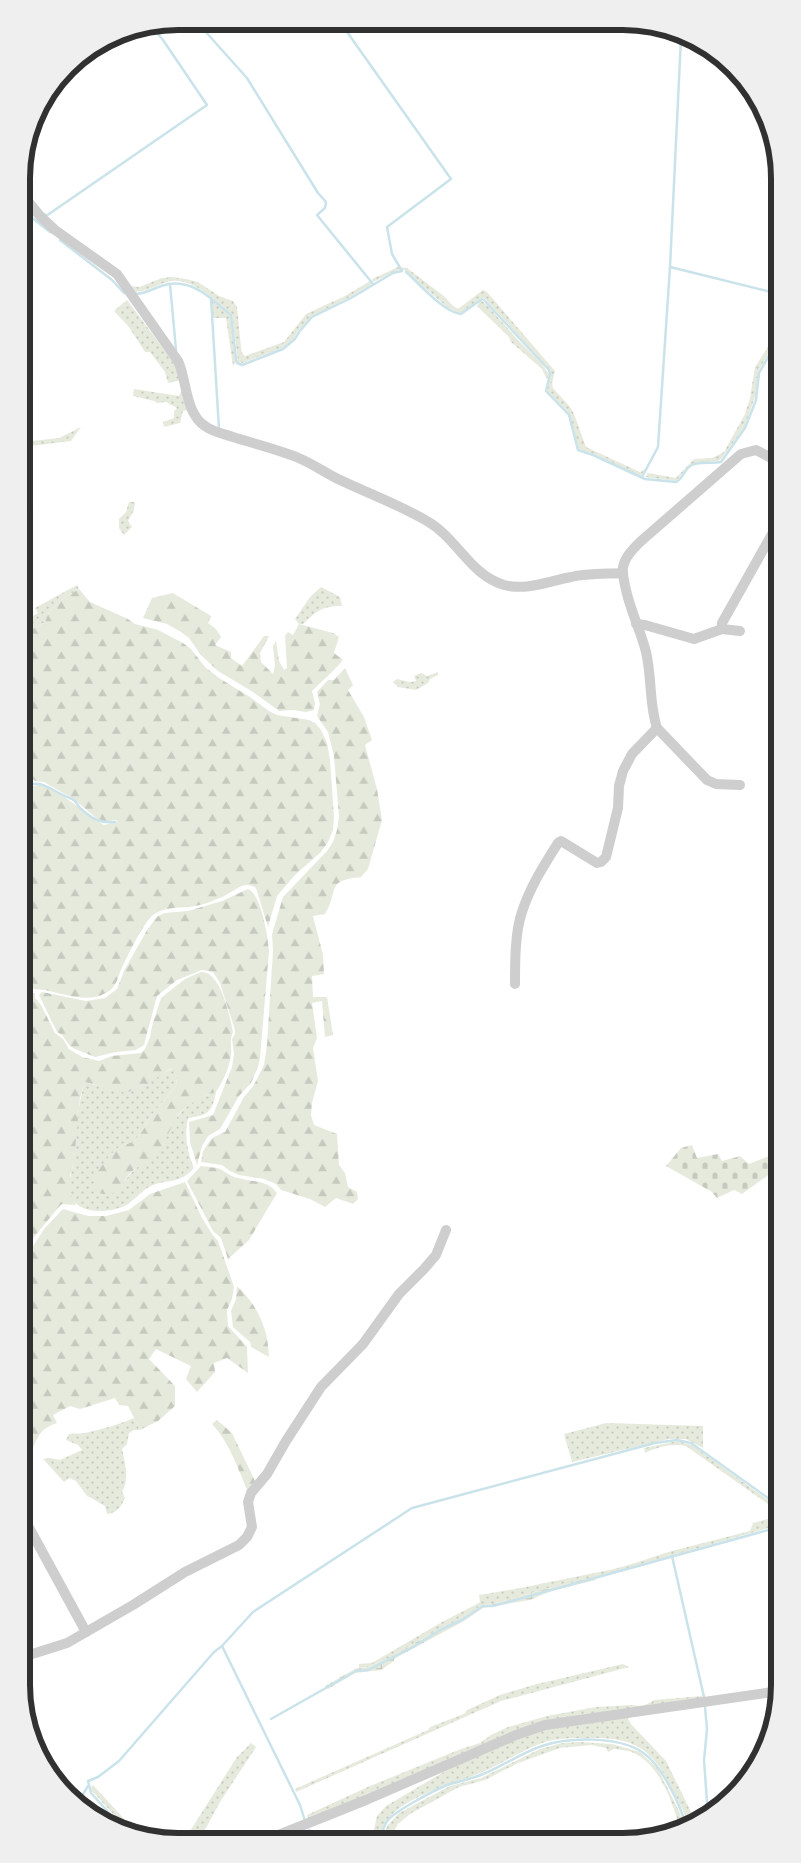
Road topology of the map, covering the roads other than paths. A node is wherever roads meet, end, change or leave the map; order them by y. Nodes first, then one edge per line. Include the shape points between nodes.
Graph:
1 (30, 204) edge
2 (771, 458) edge
3 (771, 536) edge
4 (624, 573) junction
5 (636, 624) junction
6 (722, 629) junction
7 (740, 631) dead end
8 (657, 728) junction
9 (740, 785) dead end
10 (515, 984) dead end
11 (446, 1230) dead end
12 (30, 1529) edge
13 (86, 1632) junction
14 (30, 1655) edge
15 (771, 1692) edge
16 (284, 1833) edge

1 - 4 street via 40,216 117,274 178,361 192,409 204,426 293,455 426,520 447,536 480,573 506,586
2 - 4 street via 756,450 741,454 631,551 623,567
3 - 6 street
4 - 5 street
5 - 6 street via 694,639
5 - 8 street via 646,652
6 - 7 street
8 - 9 street via 708,780 716,784
8 - 10 street via 632,754 623,771 606,857 597,863 562,841 540,871 522,912
11 - 13 street via 436,1255 399,1294 363,1344 321,1387 267,1474 251,1493 248,1502 252,1527 247,1537
12 - 13 street
13 - 14 street via 66,1643
15 - 16 street via 545,1725

